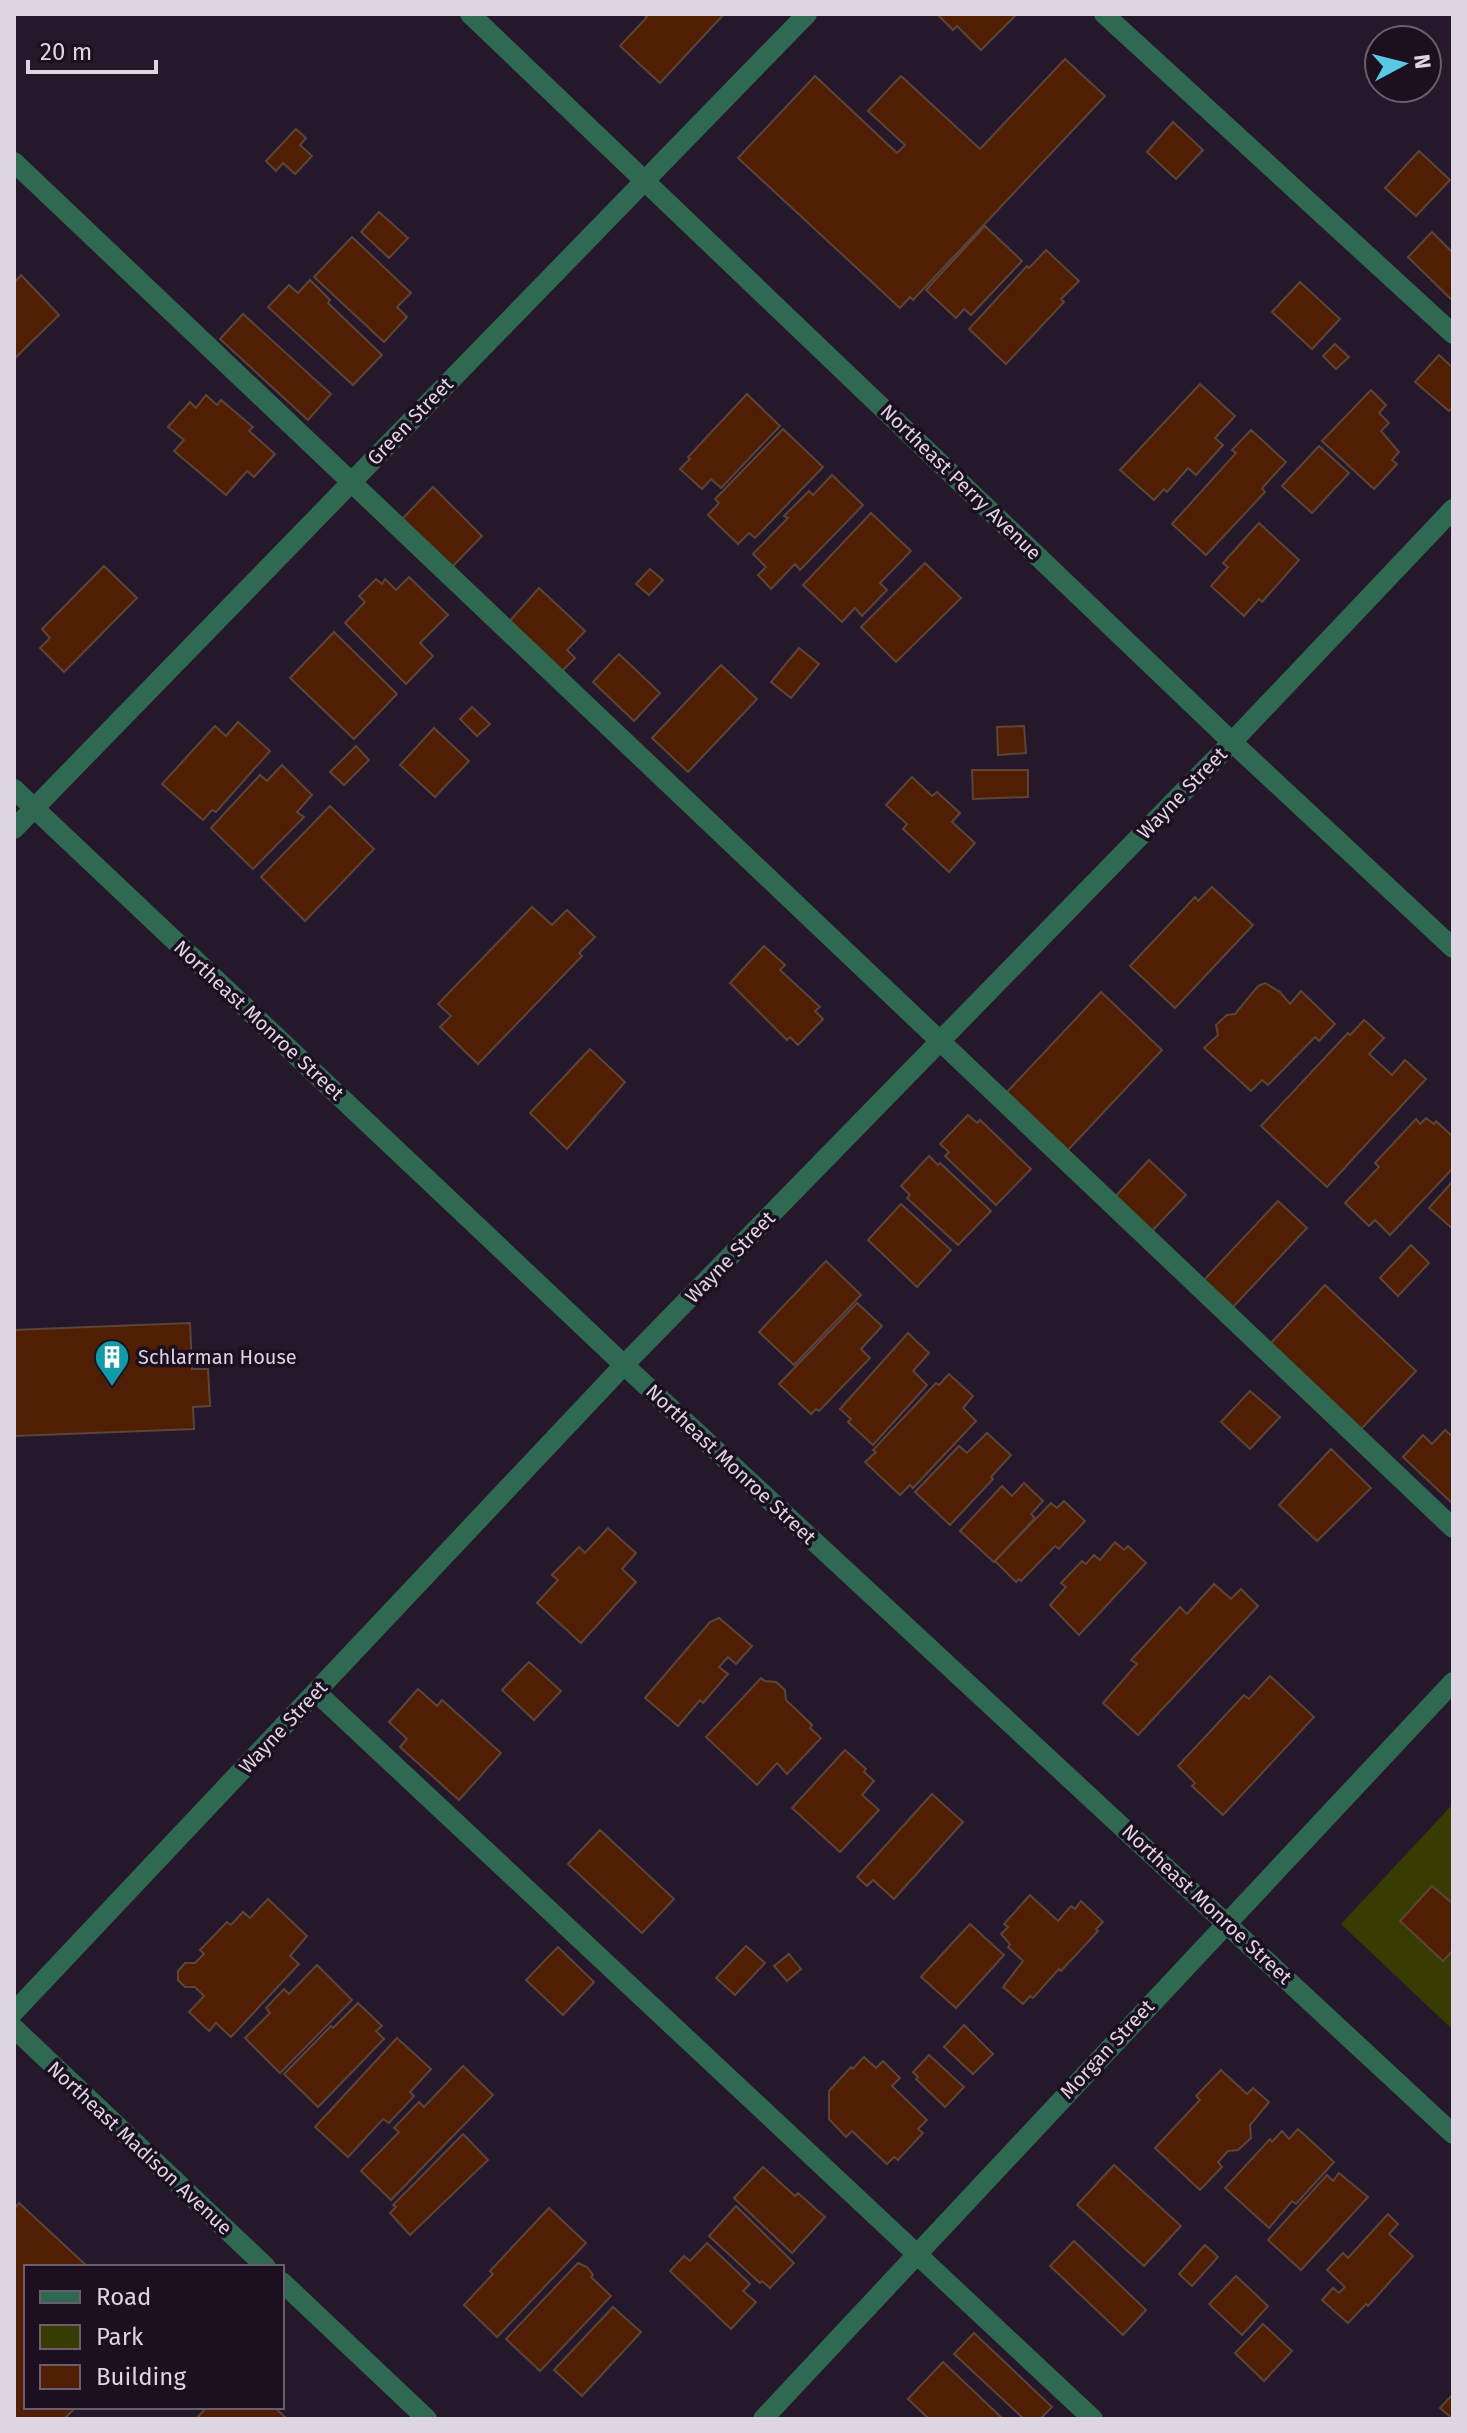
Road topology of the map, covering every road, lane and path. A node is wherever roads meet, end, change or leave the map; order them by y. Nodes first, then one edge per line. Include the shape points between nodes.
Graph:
1 (470, 14) edge
2 (807, 14) edge
3 (1104, 14) edge
4 (14, 162) edge
5 (644, 180) junction
6 (1453, 334) edge
7 (351, 482) junction
8 (1453, 509) edge
9 (1232, 742) junction
10 (14, 789) edge
11 (34, 808) junction
12 (14, 829) edge
13 (1453, 948) edge
14 (940, 1041) junction
15 (624, 1365) junction
16 (1453, 1528) edge
17 (1453, 1682) edge
18 (316, 1692) junction
19 (1226, 1921) junction
20 (14, 2012) edge
21 (14, 2028) edge
22 (1453, 2134) edge
23 (917, 2253) junction
24 (264, 2265) edge
25 (284, 2284) edge
26 (427, 2419) edge
27 (763, 2419) edge
28 (1093, 2419) edge

1 - 5 street, Northeast Perry Avenue
2 - 5 street, Green Street
3 - 6 street
4 - 7 street
5 - 7 street, Green Street
5 - 9 street, Northeast Perry Avenue
7 - 11 street, Green Street
7 - 14 street
8 - 9 street, Wayne Street
9 - 13 street, Northeast Perry Avenue
9 - 14 street, Wayne Street
10 - 11 street, Northeast Monroe Street
11 - 12 street, Green Street
11 - 15 street, Northeast Monroe Street
14 - 15 street, Wayne Street
14 - 16 street
15 - 18 street, Wayne Street
15 - 19 street, Northeast Monroe Street
17 - 19 street, Morgan Street
18 - 20 street, Wayne Street
18 - 23 street
19 - 22 street, Northeast Monroe Street
19 - 23 street, Morgan Street
21 - 24 street, Northeast Madison Avenue
23 - 27 street, Morgan Street
23 - 28 street
25 - 26 street

